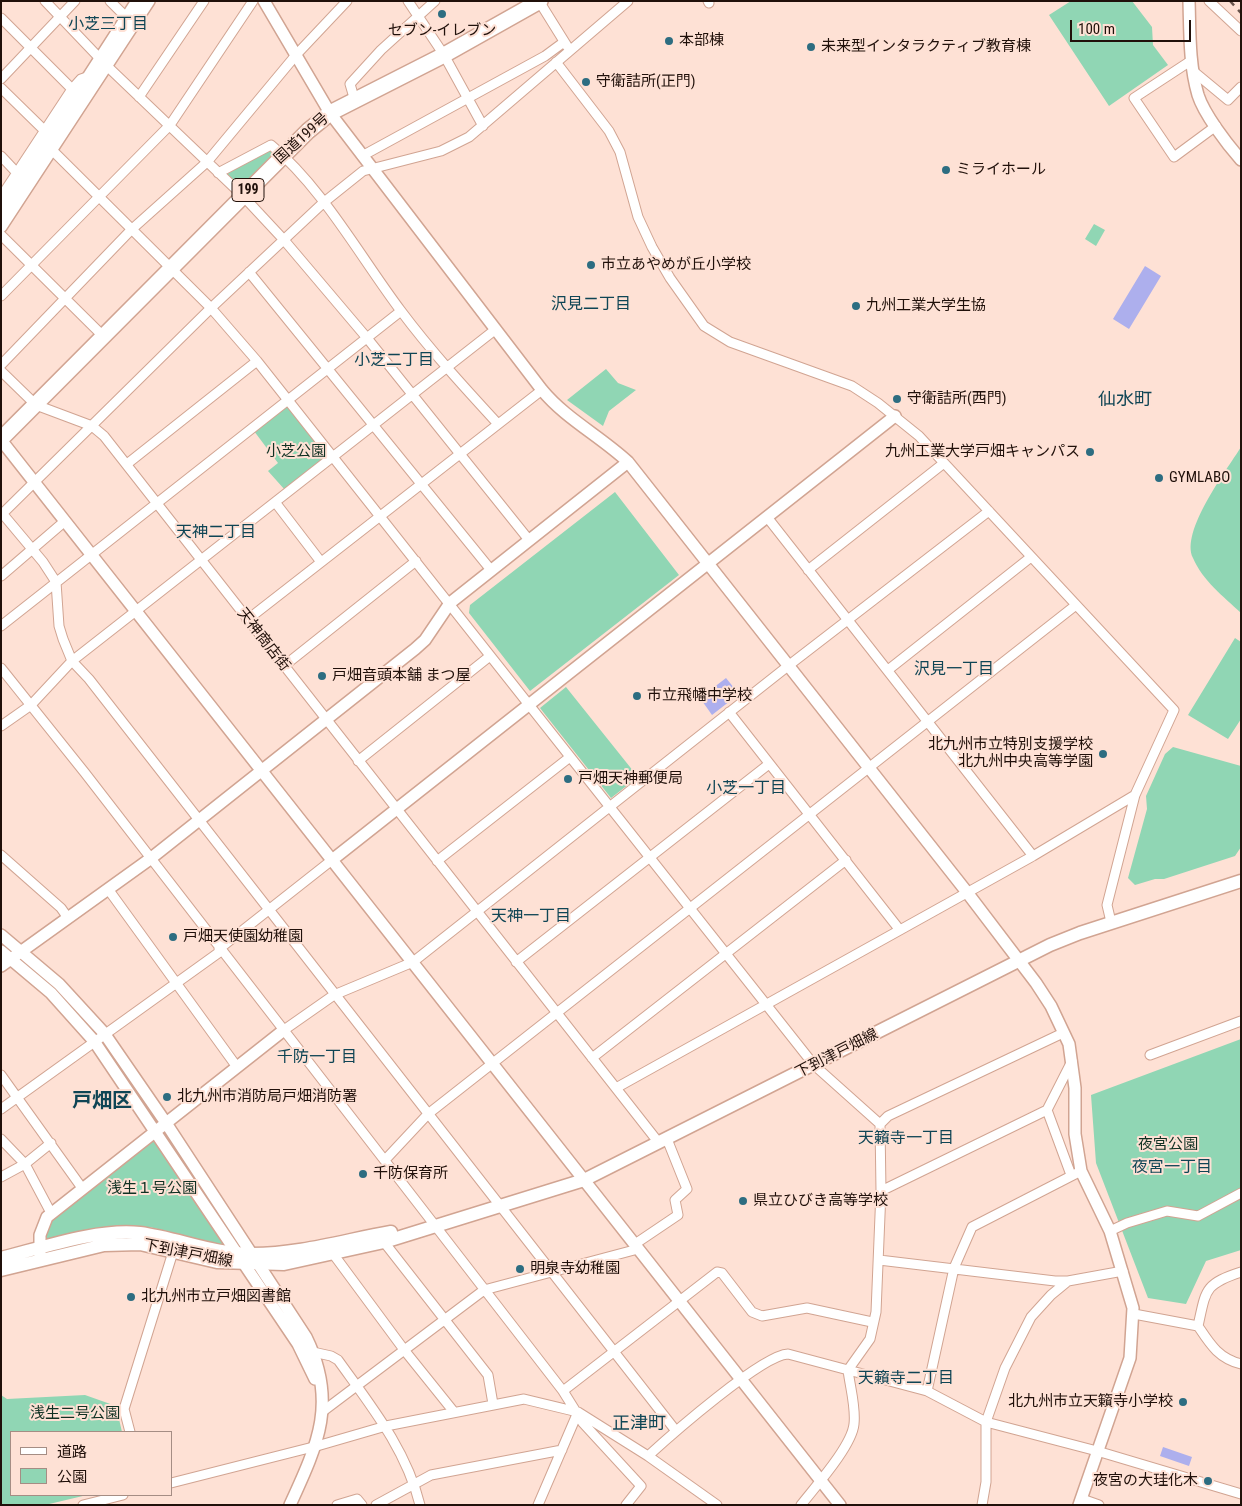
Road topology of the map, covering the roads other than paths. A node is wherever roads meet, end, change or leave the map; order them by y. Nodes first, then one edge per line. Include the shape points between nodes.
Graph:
1 (45, 1) edge
2 (75, 1) edge
3 (110, 1) edge
4 (137, 1) edge
5 (149, 1) edge
6 (204, 1) edge
7 (253, 1) edge
8 (264, 1) edge
9 (348, 1) edge
10 (408, 1) edge
11 (435, 1) edge
12 (539, 1) edge
13 (628, 1) edge
14 (1189, 1) edge
15 (1209, 1) edge
16 (420, 16) junction
17 (61, 17) junction
18 (1, 18) edge
19 (127, 18) junction
20 (1241, 30) edge
21 (564, 42) junction
22 (32, 48) junction
23 (570, 50) junction
24 (296, 55) junction
25 (444, 55) junction
26 (556, 62) junction
27 (104, 63) junction
28 (1193, 66) junction
29 (91, 75) junction
30 (1, 79) edge
31 (1241, 87) edge
32 (1, 88) edge
33 (72, 89) junction
34 (139, 97) junction
35 (468, 97) junction
36 (355, 101) junction
37 (330, 113) junction
38 (170, 126) junction
39 (483, 126) junction
40 (1216, 126) junction
41 (45, 131) junction
42 (52, 150) junction
43 (283, 155) junction
44 (1, 156) edge
45 (362, 156) junction
46 (1241, 160) edge
47 (206, 162) junction
48 (372, 168) junction
49 (17, 173) junction
50 (218, 173) junction
51 (242, 196) junction
52 (1, 197) edge
53 (99, 197) junction
54 (323, 203) junction
55 (1, 212) edge
56 (1, 227) edge
57 (131, 230) junction
58 (1, 235) edge
59 (284, 240) junction
60 (32, 265) junction
61 (172, 270) junction
62 (249, 272) junction
63 (1, 296) edge
64 (66, 298) junction
65 (211, 308) junction
66 (401, 311) junction
67 (496, 329) junction
68 (104, 337) junction
69 (368, 338) junction
70 (257, 361) junction
71 (1, 365) edge
72 (446, 367) junction
73 (329, 368) junction
74 (1, 371) edge
75 (542, 390) junction
76 (412, 394) junction
77 (288, 399) junction
78 (36, 404) junction
79 (895, 416) junction
80 (373, 424) junction
81 (498, 424) junction
82 (92, 426) junction
83 (1, 439) edge
84 (460, 454) junction
85 (333, 456) junction
86 (628, 462) junction
87 (944, 463) junction
88 (127, 464) junction
89 (35, 482) junction
90 (420, 484) junction
91 (275, 502) junction
92 (158, 504) junction
93 (989, 511) junction
94 (2, 514) edge
95 (380, 515) junction
96 (767, 517) junction
97 (65, 520) junction
98 (529, 540) junction
99 (33, 550) junction
100 (92, 556) junction
101 (1032, 557) junction
102 (200, 560) junction
103 (416, 561) junction
104 (321, 562) junction
105 (708, 564) junction
106 (491, 570) junction
107 (808, 570) junction
108 (1, 576) edge
109 (56, 582) junction
110 (450, 603) junction
111 (1076, 605) junction
112 (136, 610) junction
113 (247, 620) junction
114 (849, 620) junction
115 (1, 626) edge
116 (490, 656) junction
117 (72, 661) junction
118 (284, 666) junction
119 (788, 666) junction
120 (1, 668) edge
121 (888, 670) junction
122 (31, 704) junction
123 (529, 705) junction
124 (729, 712) junction
125 (326, 720) junction
126 (928, 722) junction
127 (1, 726) edge
128 (570, 757) junction
129 (358, 760) junction
130 (769, 764) junction
131 (870, 768) junction
132 (262, 770) junction
133 (1135, 795) junction
134 (610, 807) junction
135 (396, 809) junction
136 (810, 816) junction
137 (198, 821) junction
138 (1, 855) edge
139 (1033, 856) junction
140 (650, 858) junction
141 (150, 859) junction
142 (332, 860) junction
143 (846, 860) junction
144 (437, 861) junction
145 (1241, 881) edge
146 (108, 889) junction
147 (966, 891) junction
148 (690, 909) junction
149 (268, 910) junction
150 (477, 912) junction
151 (68, 918) junction
152 (1111, 922) junction
153 (898, 930) junction
154 (1, 935) edge
155 (220, 950) junction
156 (1, 951) edge
157 (22, 952) junction
158 (726, 953) junction
159 (11, 959) junction
160 (1020, 961) junction
161 (413, 962) junction
162 (516, 962) junction
163 (1, 966) edge
164 (176, 982) junction
165 (334, 995) junction
166 (766, 1004) junction
167 (557, 1013) junction
168 (1241, 1021) edge
169 (284, 1030) junction
170 (1063, 1032) junction
171 (104, 1033) junction
172 (94, 1041) junction
173 (1150, 1055) dead end
174 (592, 1058) junction
175 (1072, 1061) junction
176 (492, 1064) junction
177 (814, 1065) junction
178 (237, 1066) junction
179 (1, 1075) edge
180 (616, 1088) junction
181 (18, 1098) junction
182 (1, 1109) edge
183 (1046, 1110) junction
184 (428, 1114) junction
185 (166, 1123) junction
186 (880, 1124) junction
187 (155, 1131) junction
188 (1, 1139) edge
189 (663, 1141) junction
190 (51, 1143) junction
191 (385, 1160) junction
192 (25, 1164) junction
193 (1076, 1173) junction
194 (1, 1177) edge
195 (584, 1180) junction
196 (82, 1188) junction
197 (881, 1191) junction
198 (1241, 1193) edge
199 (501, 1206) junction
200 (51, 1213) junction
201 (433, 1225) junction
202 (1110, 1231) junction
203 (384, 1242) junction
204 (637, 1246) junction
205 (172, 1252) junction
206 (235, 1253) junction
207 (40, 1254) junction
208 (334, 1255) junction
209 (1, 1258) edge
210 (248, 1259) junction
211 (880, 1260) junction
212 (259, 1265) junction
213 (954, 1268) junction
214 (1, 1270) edge
215 (552, 1271) junction
216 (1123, 1271) junction
217 (1241, 1272) edge
218 (1068, 1281) junction
219 (484, 1290) junction
220 (680, 1301) junction
221 (1134, 1314) junction
222 (444, 1321) junction
223 (872, 1322) junction
224 (1198, 1326) junction
225 (405, 1351) junction
226 (616, 1351) junction
227 (313, 1352) junction
228 (1241, 1364) edge
229 (848, 1370) junction
230 (742, 1380) junction
231 (357, 1387) junction
232 (563, 1391) junction
233 (926, 1391) junction
234 (493, 1404) junction
235 (322, 1412) junction
236 (454, 1412) junction
237 (578, 1412) junction
238 (986, 1422) junction
239 (386, 1426) junction
240 (130, 1431) edge
241 (676, 1431) junction
242 (316, 1446) junction
243 (562, 1450) junction
244 (1097, 1451) junction
245 (648, 1456) junction
246 (822, 1480) junction
247 (414, 1482) junction
248 (172, 1483) edge
249 (1241, 1494) edge
250 (110, 1501) edge
251 (1080, 1502) edge
252 (83, 1505) edge
253 (290, 1505) edge
254 (337, 1505) edge
255 (362, 1505) edge
256 (376, 1505) edge
257 (420, 1505) edge
258 (538, 1505) edge
259 (626, 1505) edge
260 (717, 1505) edge
261 (801, 1505) edge
262 (840, 1505) edge
263 (982, 1505) edge
264 (1099, 1505) edge

1 - 17 street
2 - 17 street
3 - 19 street
4 - 19 street
5 - 27 street
6 - 34 street
7 - 38 street
8 - 24 street
9 - 24 street
10 - 16 street
11 - 16 street
12 - 21 street
12 - 25 highway, 国道199号 / 199
13 - 23 street
14 - 28 street
15 - 20 street
16 - 25 street
16 - 36 street via 381,50 350,84
17 - 22 street
17 - 27 street
18 - 22 street
19 - 27 street
21 - 23 street
21 - 35 street via 545,56
22 - 30 street
22 - 33 street
23 - 26 street
24 - 37 street
24 - 47 street
25 - 35 street
25 - 36 highway, 国道199号 / 199
26 - 39 street
26 - 79 street via 609,131 620,152 638,216 652,247 708,330 721,338 852,386
27 - 29 street
27 - 34 street
27 - 42 street
28 - 31 street via 1228,100
28 - 40 street via 1198,96
28 - 40 street via 1134,98 1174,157
29 - 33 street via 81,79
29 - 55 street
32 - 41 street
33 - 41 street
34 - 38 street
35 - 39 street
35 - 45 street
36 - 37 highway, 国道199号 / 199
37 - 43 highway, 国道199号 / 199
37 - 45 street
38 - 47 street
38 - 53 street
39 - 48 street via 441,151
40 - 46 street
41 - 49 street
42 - 53 street
42 - 56 street
43 - 50 street via 271,145
43 - 51 highway, 国道199号 / 199
43 - 54 street
44 - 49 street
45 - 48 street
47 - 50 street
47 - 57 street
48 - 54 street
48 - 67 street
49 - 52 street
50 - 51 street
51 - 59 street
51 - 61 highway, 国道199号 / 199
53 - 57 street
53 - 60 street
54 - 59 street
54 - 66 street
57 - 61 street
57 - 64 street
58 - 60 street
59 - 62 street
59 - 69 street
60 - 63 street
60 - 64 street
61 - 65 street
61 - 68 highway, 国道199号 / 199
62 - 65 street
62 - 73 street
64 - 68 street
64 - 71 street
65 - 70 street
65 - 82 street
66 - 69 street
66 - 72 street
67 - 72 street
67 - 75 street
68 - 78 highway, 国道199号 / 199
69 - 73 street
69 - 76 street
70 - 77 street
70 - 88 street
72 - 76 street
72 - 81 street
73 - 77 street
73 - 80 street
74 - 78 street
75 - 81 street
75 - 86 street via 567,416
76 - 80 street
76 - 84 street
77 - 85 street
77 - 92 street
78 - 82 street
78 - 83 highway, 国道199号 / 199
79 - 87 street
79 - 96 street
80 - 85 street
80 - 90 street
81 - 84 street
82 - 88 street, 天神商店街
82 - 89 street
83 - 89 street
84 - 90 street
84 - 98 street
85 - 91 street
85 - 95 street
86 - 98 street
86 - 105 street
87 - 93 street
87 - 107 street
88 - 92 street, 天神商店街
89 - 94 street
89 - 97 street
90 - 95 street
90 - 106 street
91 - 102 street
91 - 104 street
92 - 100 street
92 - 102 street, 天神商店街
93 - 101 street
93 - 114 street
94 - 99 street
95 - 103 street
95 - 104 street
96 - 105 street
96 - 107 street
97 - 99 street
97 - 100 street
98 - 106 street
99 - 108 street
99 - 109 street
100 - 109 street
100 - 112 street
101 - 111 street
101 - 121 street
102 - 112 street
102 - 113 street, 天神商店街
103 - 110 street
103 - 118 street
104 - 113 street
105 - 119 street
105 - 123 street
106 - 110 street
107 - 114 street
109 - 115 street
109 - 117 street via 59,626
110 - 116 street
110 - 125 street via 425,640
111 - 126 street
111 - 133 street via 1174,710
112 - 117 street
112 - 132 street
113 - 118 street, 天神商店街
114 - 119 street
114 - 121 street
116 - 123 street
116 - 129 street
117 - 122 street
117 - 137 street
118 - 125 street, 天神商店街
119 - 124 street
119 - 131 street
120 - 122 street
121 - 126 street
122 - 127 street
122 - 141 street
123 - 128 street
123 - 135 street
124 - 130 street
124 - 134 street
125 - 129 street, 天神商店街
125 - 132 street
126 - 131 street
126 - 139 street
128 - 134 street
128 - 144 street
129 - 135 street, 天神商店街
130 - 136 street
130 - 140 street
131 - 136 street
131 - 147 street
132 - 137 street
132 - 142 street
133 - 139 street
133 - 152 street via 1107,905
134 - 140 street
134 - 150 street
135 - 142 street
135 - 144 street, 天神商店街
136 - 143 street
136 - 148 street
137 - 141 street
137 - 149 street
138 - 151 street
139 - 147 street
140 - 148 street
140 - 162 street
141 - 146 street
141 - 155 street
142 - 149 street
142 - 161 street
143 - 153 street
143 - 158 street
144 - 150 street, 天神商店街
145 - 152 main road, 下到津戸畑線
146 - 151 street
146 - 164 street
147 - 153 street
147 - 160 street
148 - 158 street
148 - 167 street
149 - 155 street
149 - 165 street
150 - 161 street
150 - 162 street, 天神商店街
151 - 157 street
152 - 160 main road, 下到津戸畑線
153 - 166 street
154 - 157 street
155 - 164 street
155 - 169 street
156 - 159 street
157 - 159 street
157 - 171 street via 59,984
158 - 166 street
158 - 174 street
159 - 163 street
159 - 172 street via 51,993
160 - 170 street via 1051,1006
160 - 177 main road, 下到津戸畑線
161 - 165 street
161 - 176 street
162 - 167 street, 天神商店街
164 - 171 street
164 - 178 street
165 - 169 street
165 - 184 street
166 - 177 street
166 - 180 street
167 - 174 street, 天神商店街
167 - 176 street
168 - 173 street
169 - 178 street
169 - 191 street
170 - 175 street
170 - 186 street via 888,1116
171 - 172 street
171 - 185 street
172 - 181 street
172 - 187 street
174 - 180 street, 天神商店街
175 - 183 street
175 - 193 street
176 - 184 street
176 - 195 street
177 - 186 street
177 - 189 main road, 下到津戸畑線
178 - 185 street
179 - 181 street
180 - 189 street, 天神商店街
181 - 182 street
181 - 190 street
183 - 193 street
183 - 197 street
184 - 191 street
184 - 199 street
185 - 187 street
185 - 210 street
186 - 197 street
187 - 196 street
187 - 206 street
188 - 192 street
189 - 195 main road, 下到津戸畑線
189 - 204 street, 天神商店街 via 687,1189 675,1200 678,1214
190 - 192 street
190 - 196 street
191 - 201 street
192 - 194 street
192 - 200 street
193 - 202 street
193 - 213 street via 972,1226
195 - 199 main road, 下到津戸畑線
195 - 204 street
196 - 200 street
197 - 211 street
198 - 202 street via 1198,1216 1167,1211
199 - 201 main road, 下到津戸畑線
199 - 215 street
200 - 207 street via 40,1235
201 - 203 main road, 下到津戸畑線
201 - 210 main road, 下到津戸畑線
201 - 219 street
202 - 216 street
203 - 208 main road, 下到津戸畑線
203 - 222 street
204 - 215 street
204 - 220 street
205 - 207 main road, 下到津戸畑線 via 122,1243
205 - 210 main road, 下到津戸畑線 via 217,1262
205 - 240 street via 124,1409
206 - 207 main road, 下到津戸畑線 via 123,1232 104,1234
206 - 210 main road, 下到津戸畑線
207 - 209 main road, 下到津戸畑線
207 - 214 main road, 下到津戸畑線
208 - 212 main road, 下到津戸畑線
208 - 225 street
210 - 212 main road, 下到津戸畑線
210 - 235 street via 315,1378
211 - 213 street
211 - 223 street via 876,1312
212 - 227 street
213 - 218 street
213 - 233 street
215 - 219 street
215 - 226 street
216 - 218 street
216 - 221 street
217 - 224 street via 1215,1282 1205,1294
218 - 238 street via 1050,1295 1031,1317 1005,1368
219 - 222 street
219 - 232 street
220 - 223 street via 717,1272 722,1273 752,1312 762,1316 807,1308
220 - 226 street
220 - 230 street
221 - 224 street
221 - 244 street via 1130,1358
222 - 225 street
222 - 234 street via 488,1375
223 - 229 street via 870,1339
224 - 228 street via 1216,1352
225 - 231 street
225 - 236 street
226 - 232 street
226 - 241 street
227 - 231 street via 338,1360
227 - 235 street via 323,1390
229 - 230 street via 800,1356 778,1355
229 - 233 street
229 - 246 street via 855,1422 852,1435
230 - 241 street
230 - 246 street
231 - 235 street
231 - 239 street
232 - 237 street
233 - 238 street
234 - 236 street
234 - 237 street via 524,1400
235 - 242 street
236 - 239 street
237 - 243 street
237 - 245 street
237 - 259 street via 583,1423 641,1486
238 - 244 street
238 - 263 street via 986,1482
239 - 242 street
239 - 247 street
241 - 245 street
242 - 248 street
242 - 253 street
243 - 247 street via 431,1475
243 - 258 street
244 - 249 street
244 - 251 street
245 - 260 street
246 - 261 street
246 - 262 street
247 - 256 street
247 - 257 street
250 - 252 street
251 - 264 street
254 - 255 street via 357,1499

